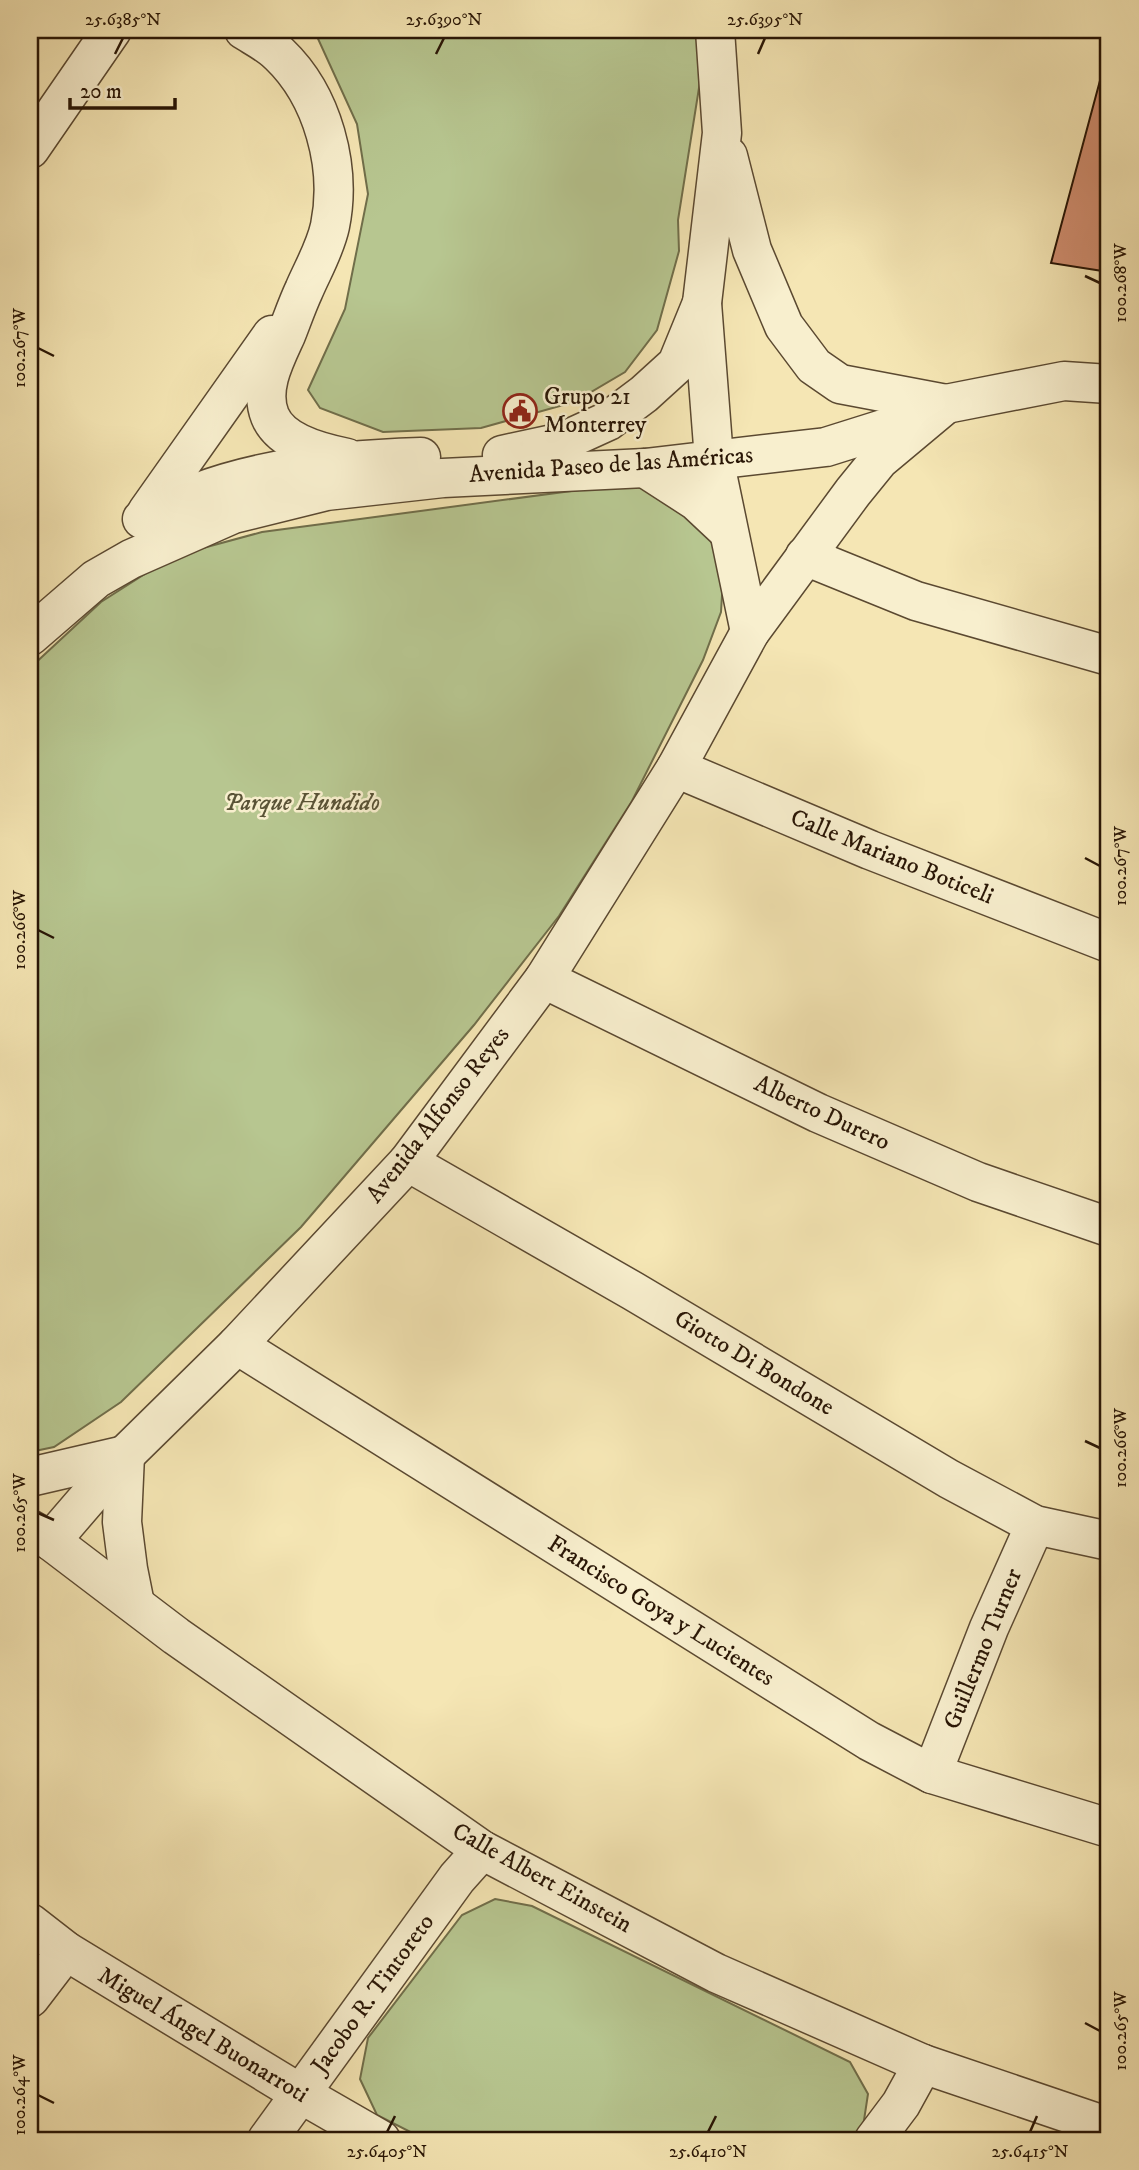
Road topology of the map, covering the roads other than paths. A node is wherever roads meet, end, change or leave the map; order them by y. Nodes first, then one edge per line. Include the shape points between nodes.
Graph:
1 (112, 30) edge
2 (244, 30) edge
3 (715, 30) edge
4 (722, 133) junction
5 (30, 149) edge
6 (303, 291) junction
7 (702, 303) junction
8 (1109, 384) edge
9 (946, 404) junction
10 (210, 424) junction
11 (354, 459) junction
12 (714, 459) junction
13 (645, 468) junction
14 (225, 500) junction
15 (142, 519) junction
16 (728, 531) junction
17 (805, 556) junction
18 (96, 579) junction
19 (750, 632) junction
20 (30, 636) edge
21 (1109, 656) edge
22 (676, 768) junction
23 (1109, 943) edge
24 (544, 979) junction
25 (408, 1162) junction
26 (1109, 1227) edge
27 (237, 1345) junction
28 (125, 1455) junction
29 (30, 1476) edge
30 (1035, 1525) junction
31 (40, 1535) edge
32 (1109, 1541) edge
33 (135, 1604) junction
34 (932, 1774) junction
35 (1109, 1828) edge
36 (482, 1850) junction
37 (30, 1923) edge
38 (66, 1951) junction
39 (30, 1998) edge
40 (923, 2064) junction
41 (300, 2094) junction
42 (1109, 2127) edge
43 (267, 2140) edge
44 (381, 2140) edge
45 (874, 2140) edge

1 - 5 street
2 - 6 street via 279,53 308,90 326,135 334,198 330,226
3 - 4 street
4 - 7 street
4 - 9 street via 752,250 785,326 814,366 840,384
6 - 10 street
6 - 11 street via 272,366 266,398 270,415 276,426 295,440
7 - 11 street, Avenida Paseo de las Américas via 677,364 608,421 562,442 506,455
7 - 12 street
8 - 9 street, Avenida Paseo de las Américas via 1064,381
9 - 12 street, Avenida Paseo de las Américas via 826,447
9 - 17 street, Avenida Alfonso Reyes via 879,460
10 - 14 street via 209,455
10 - 15 street
11 - 14 street, Avenida Paseo de las Américas via 257,475
12 - 13 street, Avenida Paseo de las Américas
12 - 16 street
13 - 14 street, Avenida Paseo de las Américas via 456,477
13 - 16 street via 695,501
14 - 15 street via 171,502
14 - 18 street
15 - 18 street
16 - 19 street
17 - 19 street, Avenida Alfonso Reyes
17 - 21 street via 916,601
18 - 20 street
19 - 22 street, Avenida Alfonso Reyes
22 - 23 street, Calle Mariano Boticeli
22 - 24 street, Avenida Alfonso Reyes
24 - 25 street, Avenida Alfonso Reyes
24 - 26 street, Alberto Durero via 818,1113 978,1182
25 - 27 street, Avenida Alfonso Reyes
25 - 30 street, Giotto Di Bondone
27 - 28 street, Avenida Alfonso Reyes
27 - 34 street, Francisco Goya y Lucientes via 869,1741
28 - 29 street
28 - 31 street, Avenida Alfonso Reyes
28 - 33 street via 122,1522
30 - 32 street, Giotto Di Bondone
30 - 34 street, Guillermo Turner
31 - 33 street, Calle Albert Einstein
33 - 36 street, Calle Albert Einstein
34 - 35 street, Francisco Goya y Lucientes
36 - 40 street, Calle Albert Einstein via 716,1973
36 - 41 street, Jacobo R. Tintoreto
37 - 38 street, Miguel Ángel Buonarroti
38 - 39 street
38 - 41 street, Miguel Ángel Buonarroti
40 - 42 street, Calle Albert Einstein
40 - 45 street
41 - 43 street, Jacobo R. Tintoreto
41 - 44 street, Miguel Ángel Buonarroti

